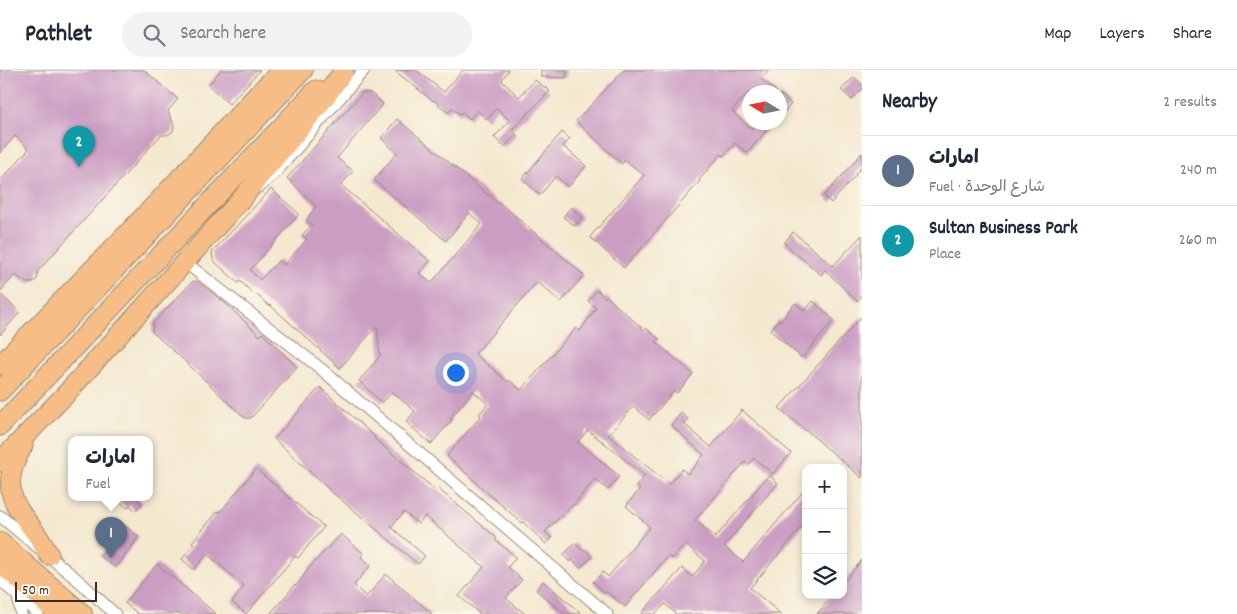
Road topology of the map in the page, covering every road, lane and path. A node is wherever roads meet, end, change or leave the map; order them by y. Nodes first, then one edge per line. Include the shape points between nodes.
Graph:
1 (272, 70) edge
2 (282, 70) edge
3 (303, 70) edge
4 (334, 70) edge
5 (344, 70) edge
6 (364, 70) edge
7 (245, 195) junction
8 (153, 207) junction
9 (185, 262) junction
10 (0, 365) edge
11 (0, 391) edge
12 (0, 426) edge
13 (30, 432) junction
14 (0, 462) edge
15 (0, 516) edge
16 (0, 543) edge
17 (49, 555) junction
18 (0, 562) edge
19 (0, 580) edge
20 (18, 597) junction
21 (21, 614) edge
22 (38, 614) edge
23 (59, 614) edge
24 (82, 614) edge
25 (115, 614) edge
26 (607, 614) edge

1 - 8 street via 166,181 157,193
2 - 8 highway
3 - 11 highway
4 - 12 highway
5 - 7 highway
6 - 7 street via 276,172
7 - 9 highway
8 - 10 highway
9 - 13 highway
9 - 26 street via 320,368
13 - 14 highway
13 - 17 highway via 14,462 11,494 16,508
15 - 17 street
16 - 24 highway
17 - 25 street
18 - 23 highway
19 - 20 street
20 - 21 street
20 - 22 street

